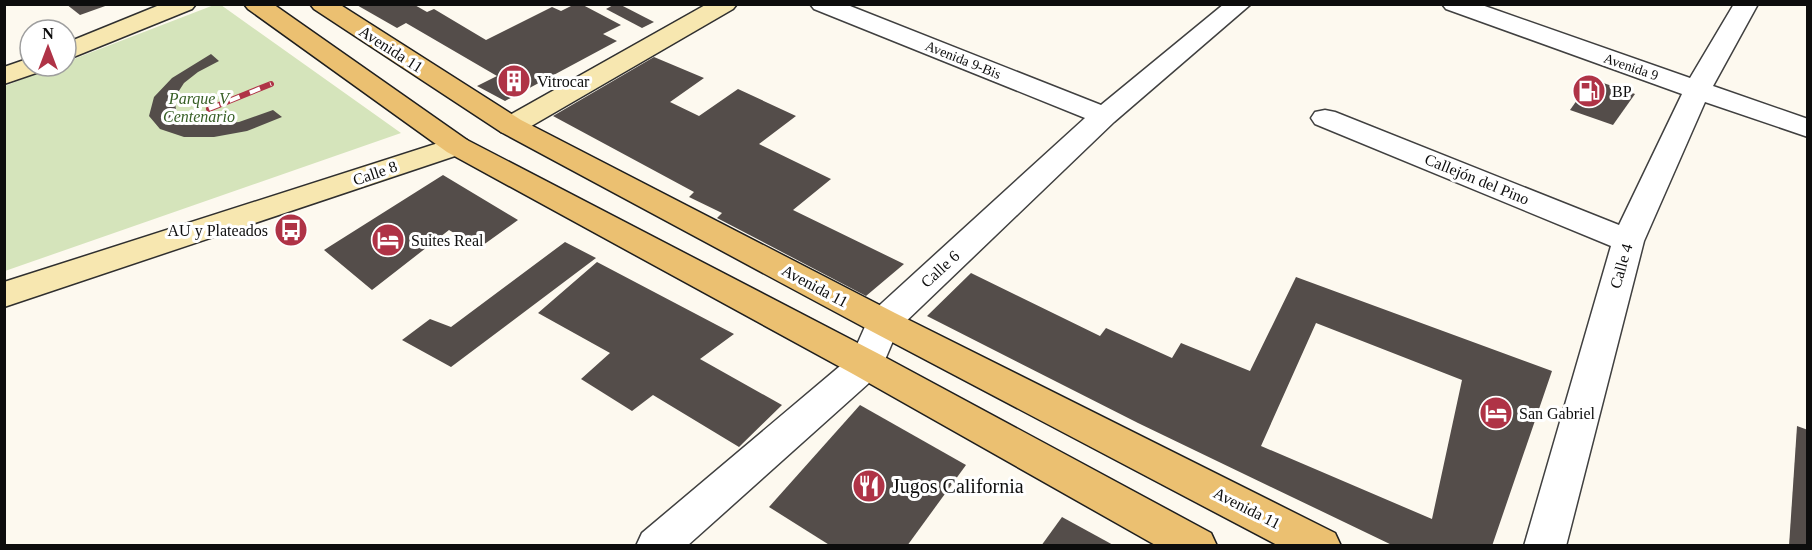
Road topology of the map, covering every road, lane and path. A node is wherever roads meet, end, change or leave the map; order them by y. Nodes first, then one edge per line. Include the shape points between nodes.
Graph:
1 (184, 4) edge
2 (256, 4) edge
3 (322, 4) edge
4 (725, 4) edge
5 (822, 4) edge
6 (1239, 4) edge
7 (1454, 4) edge
8 (1746, 4) edge
9 (78, 47) edge
10 (1697, 90) junction
11 (1104, 116) junction
12 (1325, 118) dead end
13 (511, 126) junction
14 (1808, 129) edge
15 (457, 146) junction
16 (1628, 241) junction
17 (4, 295) edge
18 (883, 322) junction
19 (866, 364) junction
20 (657, 546) edge
21 (1196, 546) edge
22 (1320, 546) edge
23 (1545, 546) edge

1 - 9 main road
2 - 15 main road
3 - 13 main road, Avenida 11
4 - 13 main road, Calle 8
5 - 11 street, Avenida 9-Bis
6 - 11 street, Calle 6
7 - 10 street, Avenida 9
8 - 10 street, Calle 4
10 - 14 street, Avenida 9
10 - 16 street, Calle 4
11 - 18 street, Calle 6
12 - 16 street, Callejón del Pino
13 - 15 main road, Calle 8
13 - 18 main road, Avenida 11
15 - 17 main road, Calle 8
15 - 19 main road
16 - 23 street, Calle 4
18 - 19 street, Calle 6
18 - 22 main road, Avenida 11
19 - 20 street, Calle 6
19 - 21 main road

